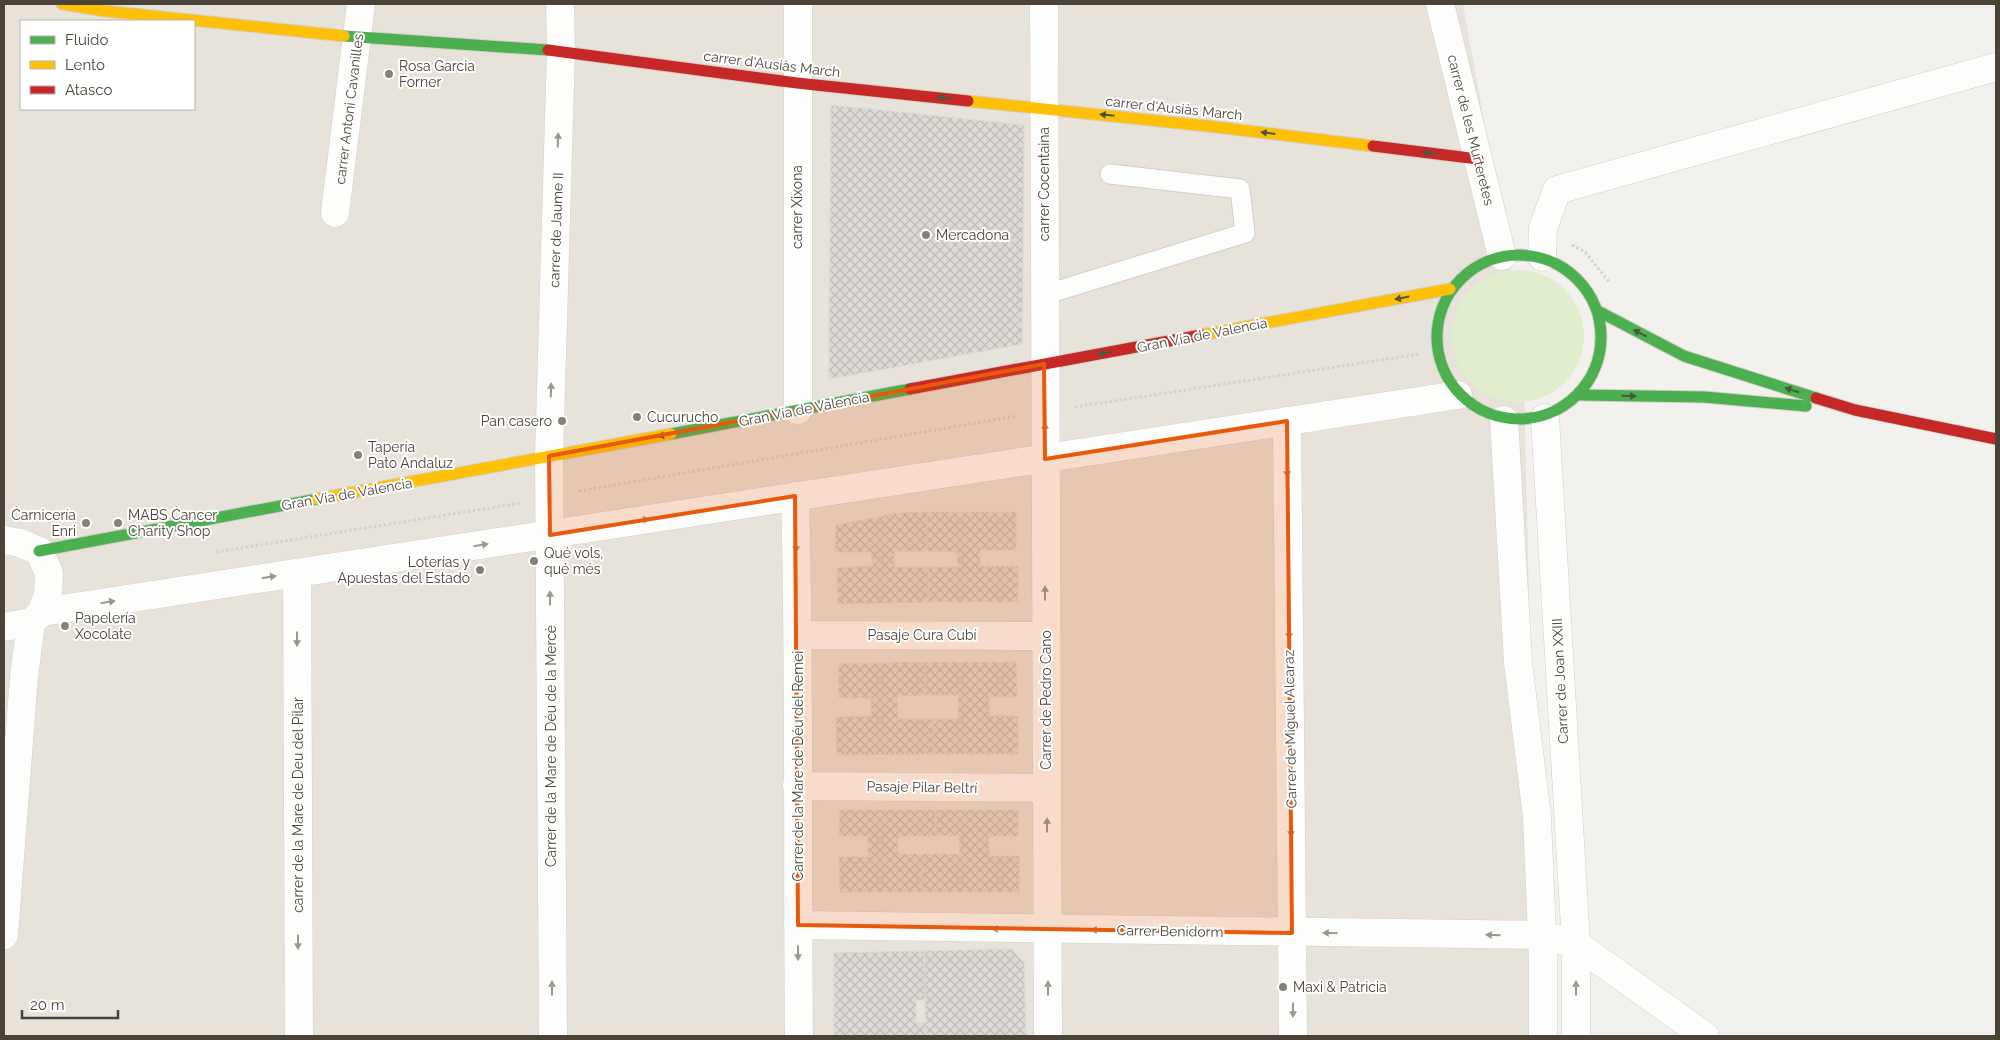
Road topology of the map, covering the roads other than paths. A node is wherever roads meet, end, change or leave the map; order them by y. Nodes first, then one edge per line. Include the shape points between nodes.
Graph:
1 (62, 4) edge
2 (361, 4) edge
3 (560, 4) edge
4 (798, 4) edge
5 (1044, 4) edge
6 (1440, 4) edge
7 (105, 7) edge
8 (358, 37) junction
9 (561, 51) junction
10 (1996, 67) edge
11 (797, 83) junction
12 (1044, 109) junction
13 (1478, 159) junction
14 (1110, 174) dead end
15 (335, 213) dead end
16 (1502, 256) junction
17 (1542, 257) junction
18 (1450, 289) junction
19 (1044, 295) junction
20 (1598, 311) junction
21 (1044, 364) junction
22 (1458, 395) junction
23 (1580, 395) junction
24 (798, 410) junction
25 (1855, 410) junction
26 (1545, 418) junction
27 (1504, 420) junction
28 (1287, 421) junction
29 (1996, 439) edge
30 (550, 456) junction
31 (1045, 459) junction
32 (795, 496) junction
33 (550, 535) junction
34 (4, 540) edge
35 (39, 551) junction
36 (297, 573) junction
37 (37, 617) junction
38 (4, 627) edge
39 (799, 635) junction
40 (1046, 636) junction
41 (797, 786) junction
42 (1046, 788) junction
43 (798, 925) junction
44 (1047, 930) junction
45 (1292, 933) junction
46 (4, 935) edge
47 (1576, 944) junction
48 (1542, 946) junction
49 (299, 1036) edge
50 (553, 1036) edge
51 (798, 1036) edge
52 (1048, 1036) edge
53 (1293, 1036) edge
54 (1543, 1036) edge
55 (1576, 1036) edge
56 (1705, 1036) edge

1 - 7 street, carrer d'Ausiàs March
2 - 8 street, carrer Antoni Cavanilles
3 - 9 street, carrer de Jaume II
4 - 11 street, carrer Xixona
5 - 12 street, carrer Cocentaina
6 - 13 street, carrer de les Murteretes
7 - 8 street, carrer d'Ausiàs March
8 - 9 street, carrer d'Ausiàs March
8 - 15 street, carrer Antoni Cavanilles
9 - 11 street, carrer d'Ausiàs March
30 -> 9 street, carrer de Jaume II
10 - 17 street via 1557,190 1543,228
12 -> 11 street, carrer d'Ausiàs March
11 - 24 street, carrer Xixona
13 -> 12 street, carrer d'Ausiàs March
12 - 19 street, carrer Cocentaina
13 - 16 street, carrer de les Murteretes
14 - 19 lane via 1240,188 1244,233
16 - 17 street
16 - 18 street via 1473,268
17 - 20 street via 1577,277
18 -> 21 street, Gran Vía de Valencia
18 - 22 street via 1436,324 1438,362
19 - 21 street, carrer Cocentaina
20 - 23 street via 1603,340 1596,370
25 -> 20 street via 1684,356
21 -> 24 street, Gran Vía de Valencia
31 -> 21 street, Carrer de Pedro Cano
22 - 27 street
22 - 28 street
23 -> 25 street via 1704,397
23 - 26 street
24 -> 30 street, Gran Vía de Valencia
25 - 29 street
26 - 27 street
26 - 47 street, Carrer de Joan XXIII
27 - 48 street via 1518,662 1536,817
28 - 31 street
28 -> 45 street, Carrer de Miguel Alcaraz
30 - 33 street, Carrer de la Mare de Déu de la Mercè
30 - 35 street, Gran Vía de Valencia
31 - 32 street
40 -> 31 street, Carrer de Pedro Cano
33 -> 32 street
32 -> 39 street, Carrer de la Mare de Déu del Remei
36 -> 33 street
50 -> 33 street, Carrer de la Mare de Déu de la Mercè
34 - 35 street
35 - 37 street via 49,574 48,594
37 -> 36 street
36 -> 49 street, carrer de la Mare de Deu del Pilar
37 - 38 street
37 - 46 street via 24,676
39 - 40 street, Pasaje Cura Cubí
39 - 41 street, Carrer de la Mare de Déu del Remei
40 - 42 street, Carrer de Pedro Cano
41 - 42 street, Pasaje Pilar Beltrí
41 - 43 street, Carrer de la Mare de Déu del Remei
44 -> 42 street, Carrer de Pedro Cano
44 -> 43 street, Carrer Benidorm
43 -> 51 street, Carrer de la Mare de Déu del Remei
45 -> 44 street, Carrer Benidorm
52 -> 44 street, Carrer de Pedro Cano
48 -> 45 street, Carrer Benidorm
45 -> 53 street, Carrer de Miguel Alcaraz
47 - 48 street
55 -> 47 street, Carrer de Joan XXIII
47 - 56 street
48 - 54 street

